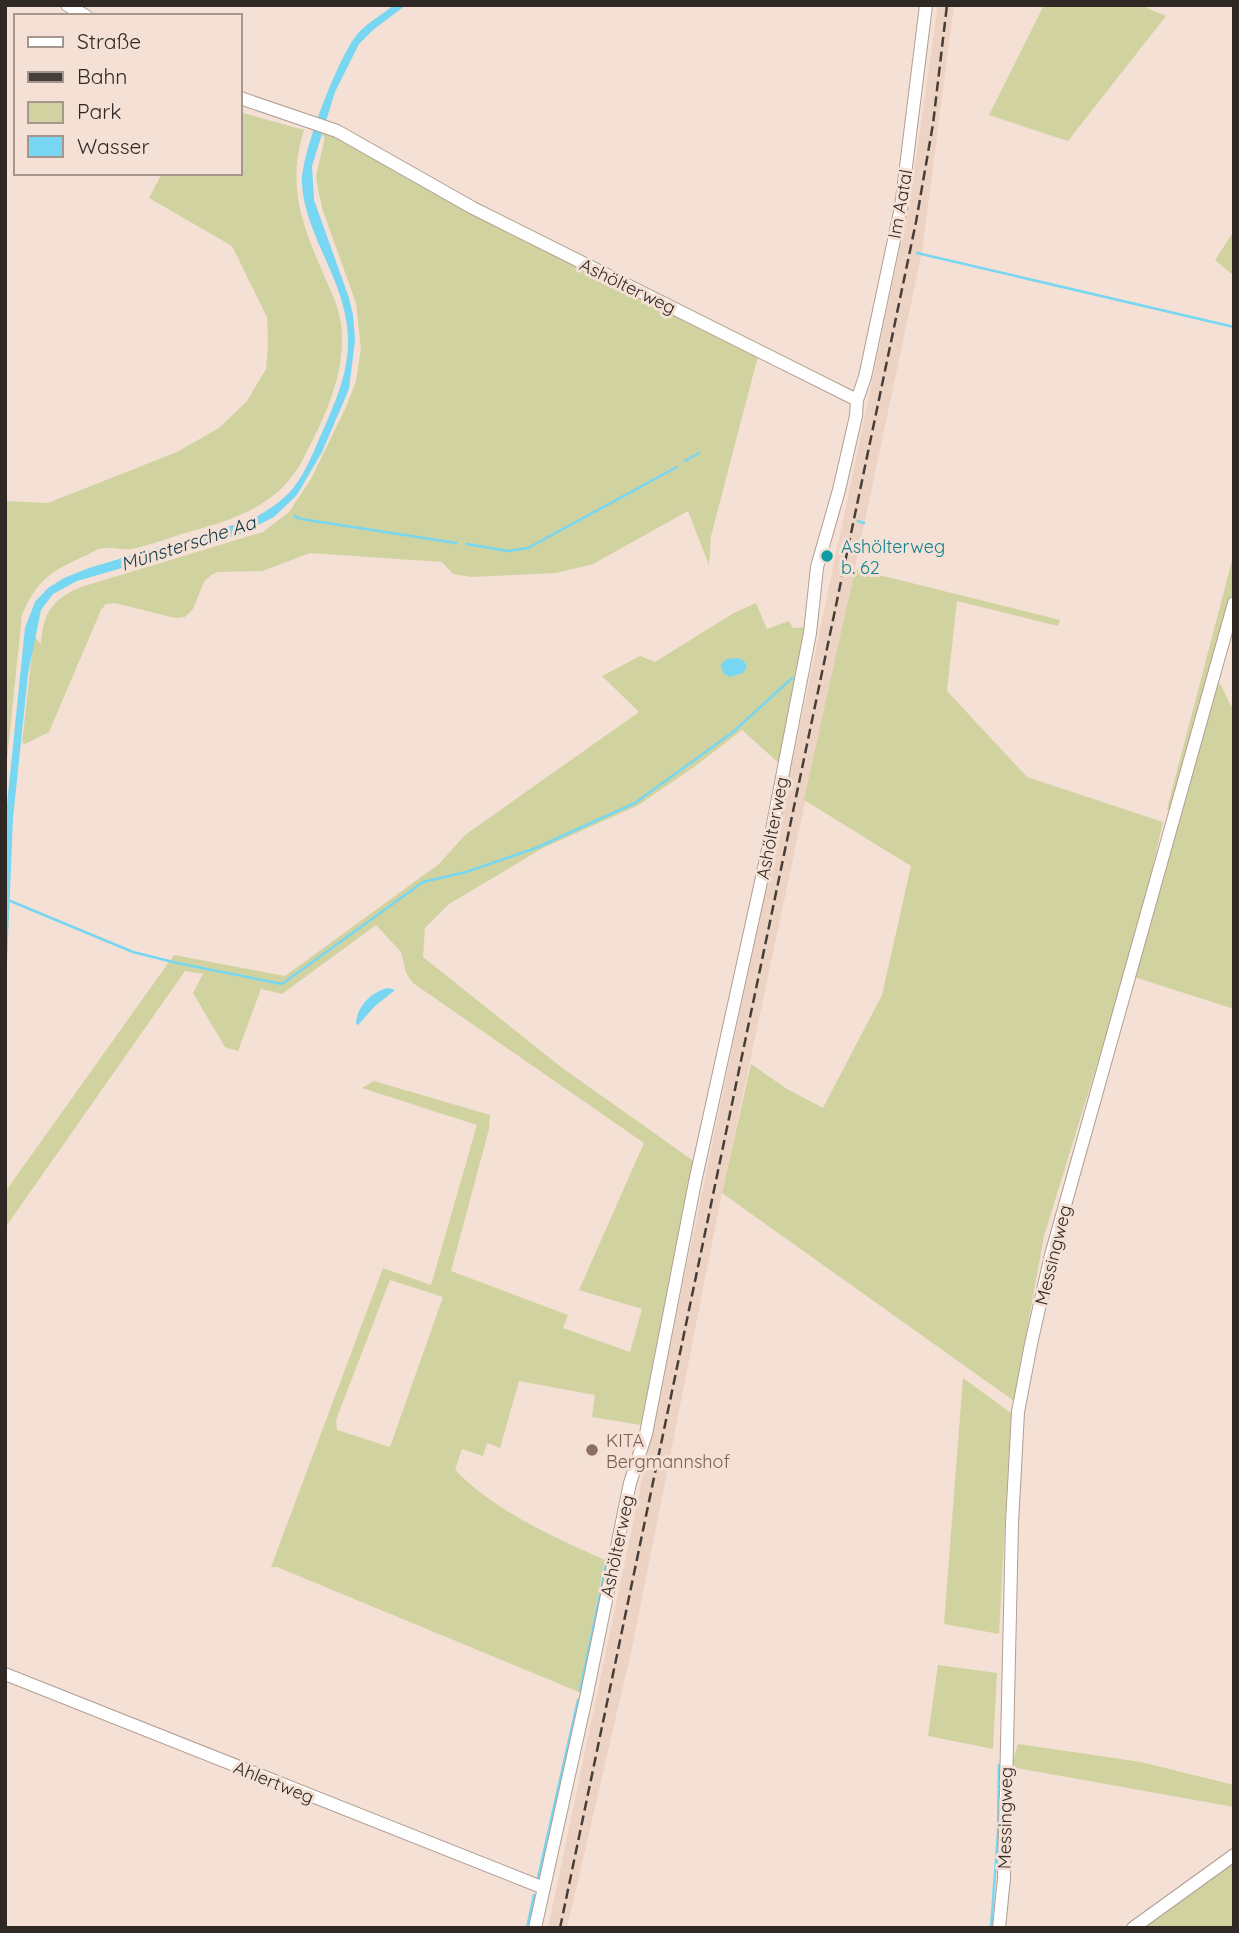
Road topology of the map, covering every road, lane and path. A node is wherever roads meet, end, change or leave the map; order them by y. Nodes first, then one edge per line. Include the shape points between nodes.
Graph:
1 (67, 5) edge
2 (926, 5) edge
3 (83, 14) edge
4 (242, 99) edge
5 (857, 400) junction
6 (1234, 603) edge
7 (5, 1674) edge
8 (1234, 1855) edge
9 (544, 1888) junction
10 (535, 1928) edge
11 (999, 1928) edge
12 (1133, 1928) edge

1 - 3 street
2 - 5 street, Im Aatal via 901,207
4 - 5 street, Ashölterweg via 331,128 509,227
5 - 9 street, Ashölterweg via 839,490 817,566 812,625 768,850 695,1182 646,1434 630,1483
6 - 11 street, Messingweg via 1051,1255 1018,1412
7 - 9 street, Ahlertweg
8 - 12 street
9 - 10 street, Ashölterweg

